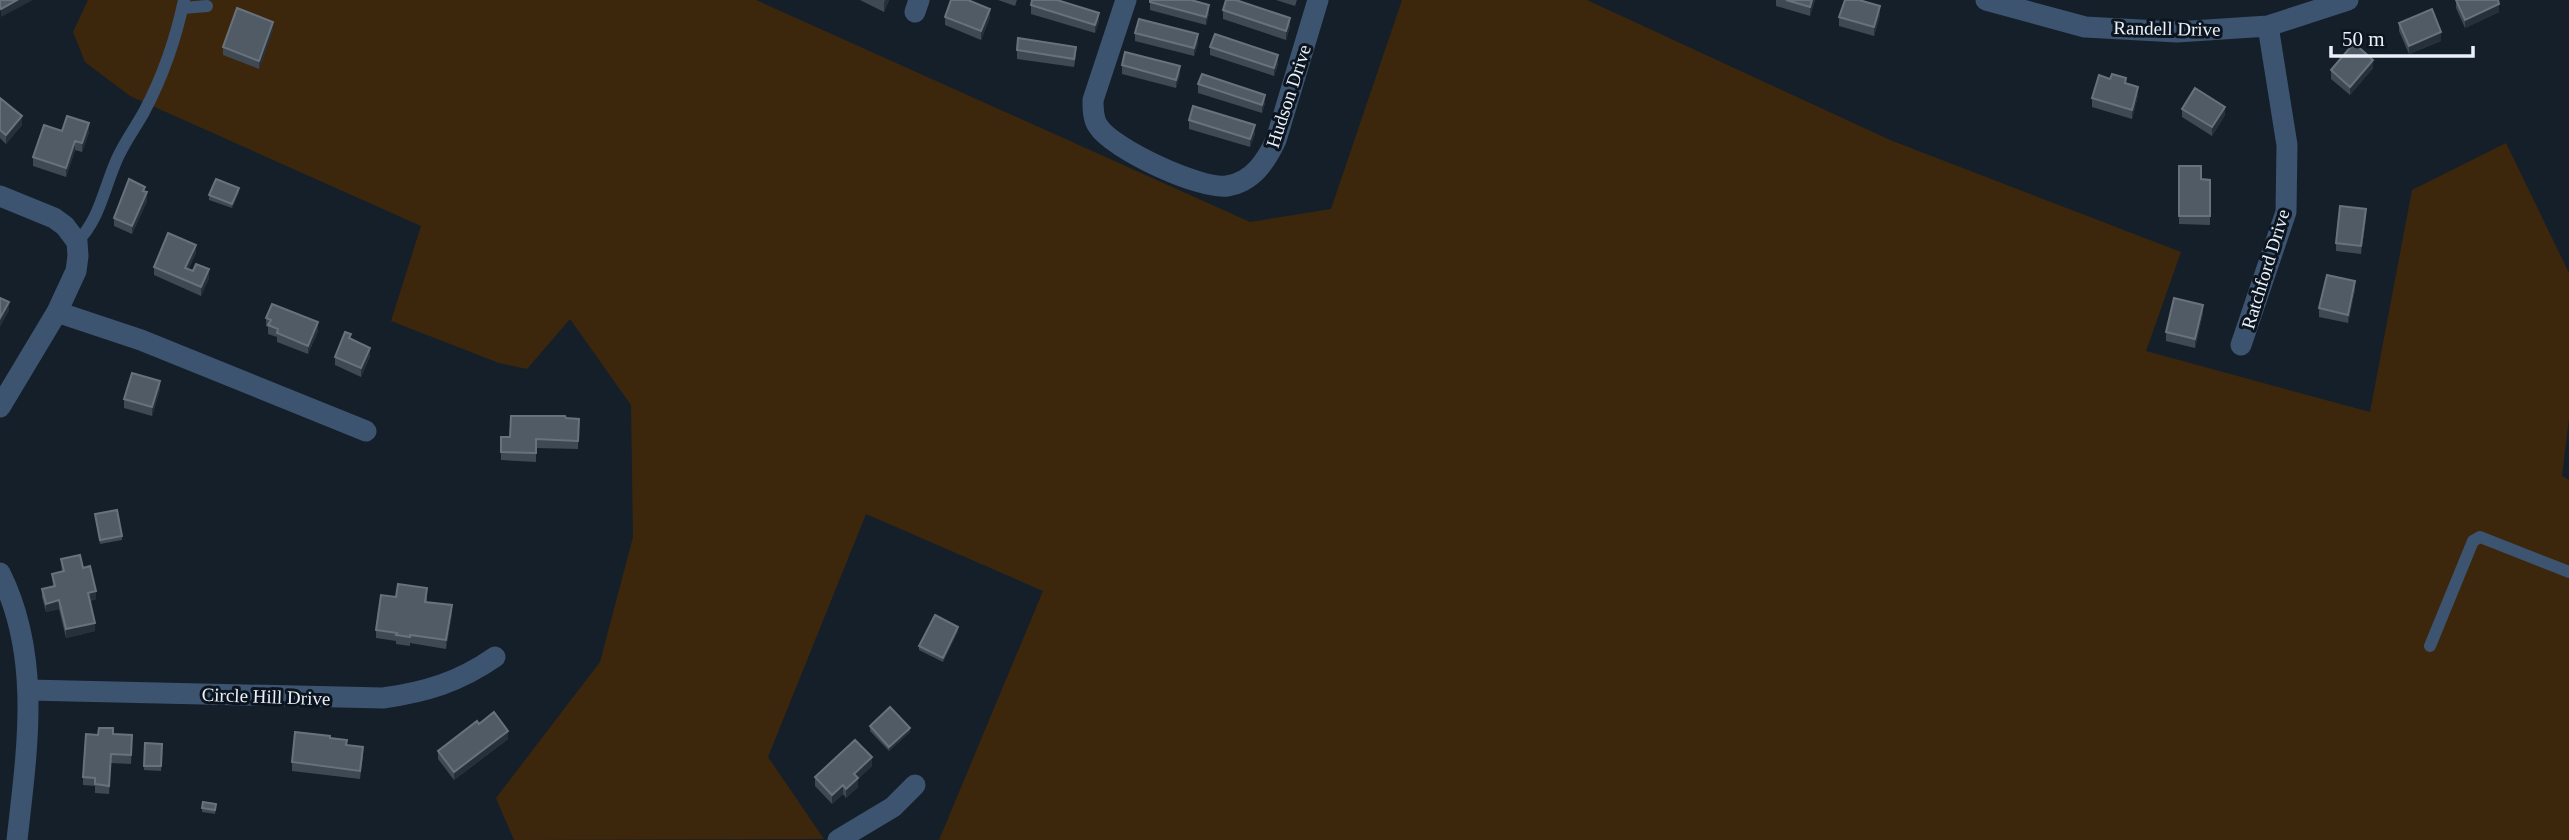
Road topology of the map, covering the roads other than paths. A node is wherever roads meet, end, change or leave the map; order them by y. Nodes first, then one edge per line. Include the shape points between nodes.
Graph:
1 (1126, 0) edge
2 (1318, 0) edge
3 (1986, 0) edge
4 (2348, 0) edge
5 (183, 4) edge
6 (207, 6) dead end
7 (2268, 26) junction
8 (0, 196) edge
9 (77, 242) junction
10 (57, 312) junction
11 (2241, 345) dead end
12 (0, 407) edge
13 (366, 431) dead end
14 (2569, 572) edge
15 (0, 573) edge
16 (2430, 646) dead end
17 (495, 657) dead end
18 (28, 690) junction
19 (915, 785) dead end
20 (16, 840) edge
21 (838, 840) edge

1 - 2 street, Hudson Drive via 1093,100 1098,127 1143,158 1212,187 1242,181 1268,156
3 - 7 street, Randell Drive via 2085,27 2177,33
4 - 7 street, Randell Drive
5 - 6 lane
5 - 9 lane via 151,98 116,161 96,215
7 - 11 street, Ratchford Drive via 2287,145 2286,212
8 - 9 street via 54,218
9 - 10 street via 76,271
10 - 12 street
10 - 13 street via 141,340
14 - 16 lane via 2480,537 2473,541
15 - 18 street via 25,653
17 - 18 street, Circle Hill Drive via 446,684 383,698
18 - 20 street via 28,744
19 - 21 street via 893,807

